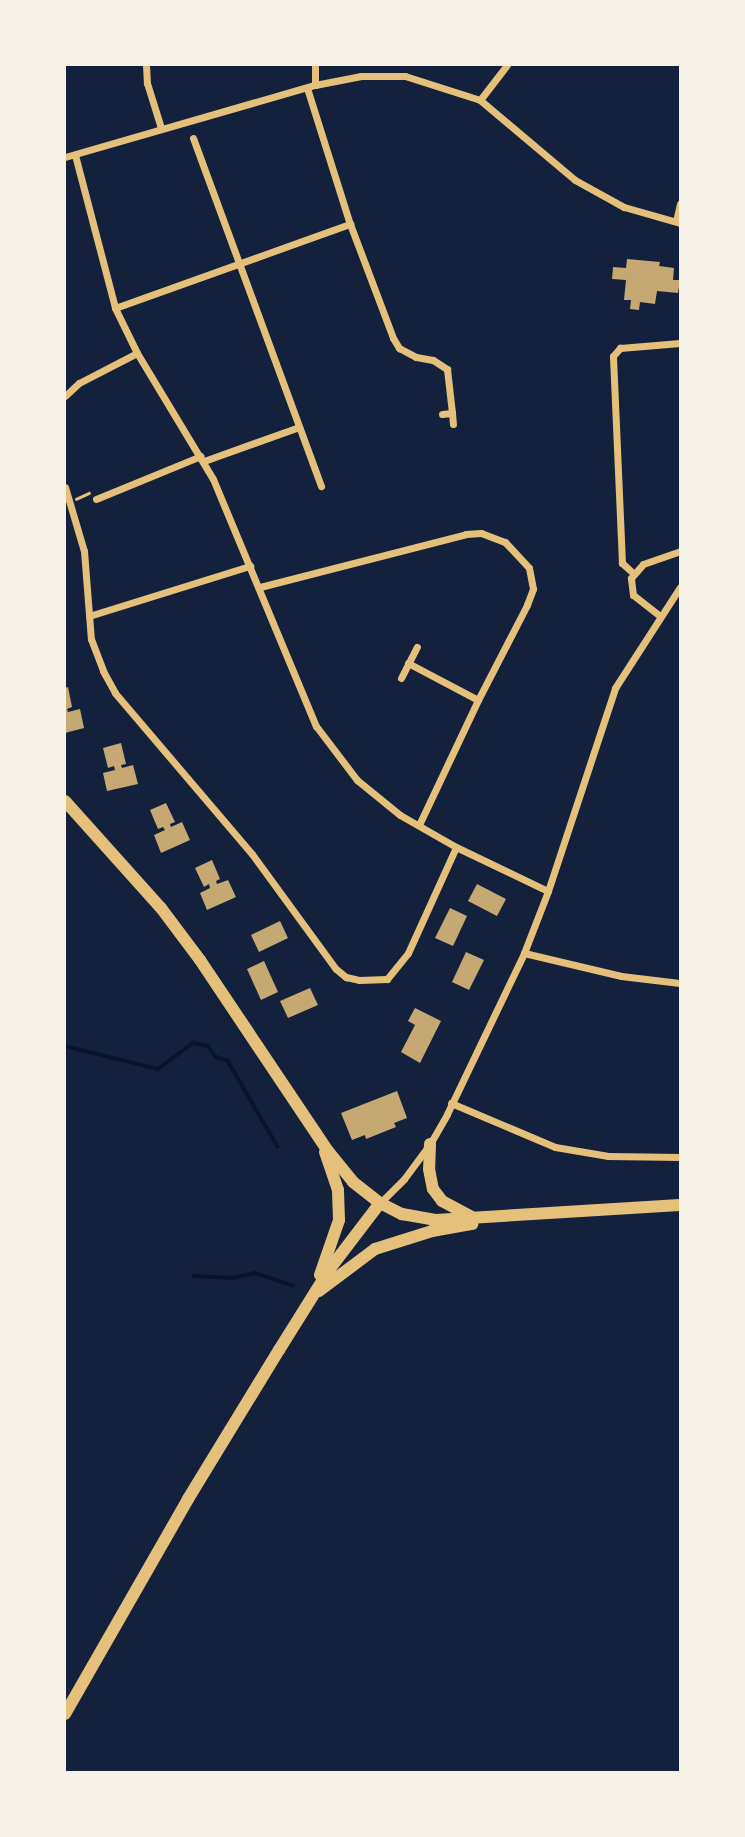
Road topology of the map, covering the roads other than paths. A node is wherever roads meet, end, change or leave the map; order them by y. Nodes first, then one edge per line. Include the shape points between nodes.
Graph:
1 (146, 65) edge
2 (315, 65) edge
3 (507, 65) edge
4 (311, 86) junction
5 (480, 100) junction
6 (161, 128) junction
7 (193, 138) dead end
8 (75, 155) junction
9 (65, 157) edge
10 (680, 203) edge
11 (678, 222) edge
12 (350, 224) junction
13 (239, 265) junction
14 (116, 308) junction
15 (680, 343) edge
16 (137, 354) junction
17 (65, 396) edge
18 (452, 413) junction
19 (442, 414) dead end
20 (453, 424) dead end
21 (299, 427) junction
22 (203, 458) junction
23 (65, 486) edge
24 (321, 486) dead end
25 (96, 499) road end
26 (680, 551) edge
27 (250, 566) junction
28 (633, 573) junction
29 (260, 587) junction
30 (680, 587) edge
31 (89, 616) junction
32 (660, 616) junction
33 (417, 647) dead end
34 (408, 663) junction
35 (401, 678) dead end
36 (478, 700) junction
37 (65, 801) edge
38 (419, 825) junction
39 (456, 847) junction
40 (548, 891) junction
41 (524, 953) junction
42 (680, 983) edge
43 (451, 1103) junction
44 (321, 1140) junction
45 (430, 1144) junction
46 (680, 1157) edge
47 (380, 1203) junction
48 (680, 1205) edge
49 (536, 1213) junction
50 (472, 1217) junction
51 (313, 1295) junction
52 (65, 1714) edge

1 - 6 street
2 - 4 street
3 - 5 street
4 - 5 street via 361,76 405,76
4 - 6 street
4 - 12 street
5 - 11 street via 575,180 624,207
6 - 8 street
7 - 13 street
8 - 9 street
8 - 14 street
10 - 11 street
12 - 13 street
12 - 18 street via 399,348 447,369
13 - 14 street
13 - 21 street
14 - 16 street
15 - 28 street via 620,348 613,356 622,563
16 - 17 street via 79,383
16 - 22 street
18 - 19 street
18 - 20 street
21 - 22 street
21 - 24 street
22 - 25 street
22 - 27 street
23 - 31 street via 85,551
26 - 28 street via 643,564
27 - 29 street
27 - 31 street
28 - 32 street via 633,595
29 - 36 street via 466,534 481,533 505,542 529,568 533,589
29 - 38 street via 316,726 357,780
30 - 32 street
31 - 39 street via 96,655 115,693 252,854 325,958 346,977 373,982 387,979 398,967
32 - 40 street via 615,688
33 - 34 street
34 - 35 street
34 - 36 street
36 - 38 street
37 - 44 main road via 132,872 200,960
38 - 39 street
39 - 40 street
40 - 41 street
41 - 42 street via 621,976
41 - 43 street
43 - 45 street
43 - 46 street via 555,1147 608,1156
44 - 47 main road via 353,1182
44 - 51 main road via 338,1190 339,1220
45 - 47 street
45 - 50 main road via 433,1189 442,1201
47 - 50 main road via 436,1220
47 - 51 main road
48 - 49 main road
49 - 50 main road
49 - 51 main road via 432,1231 375,1249
51 - 52 main road via 188,1499

